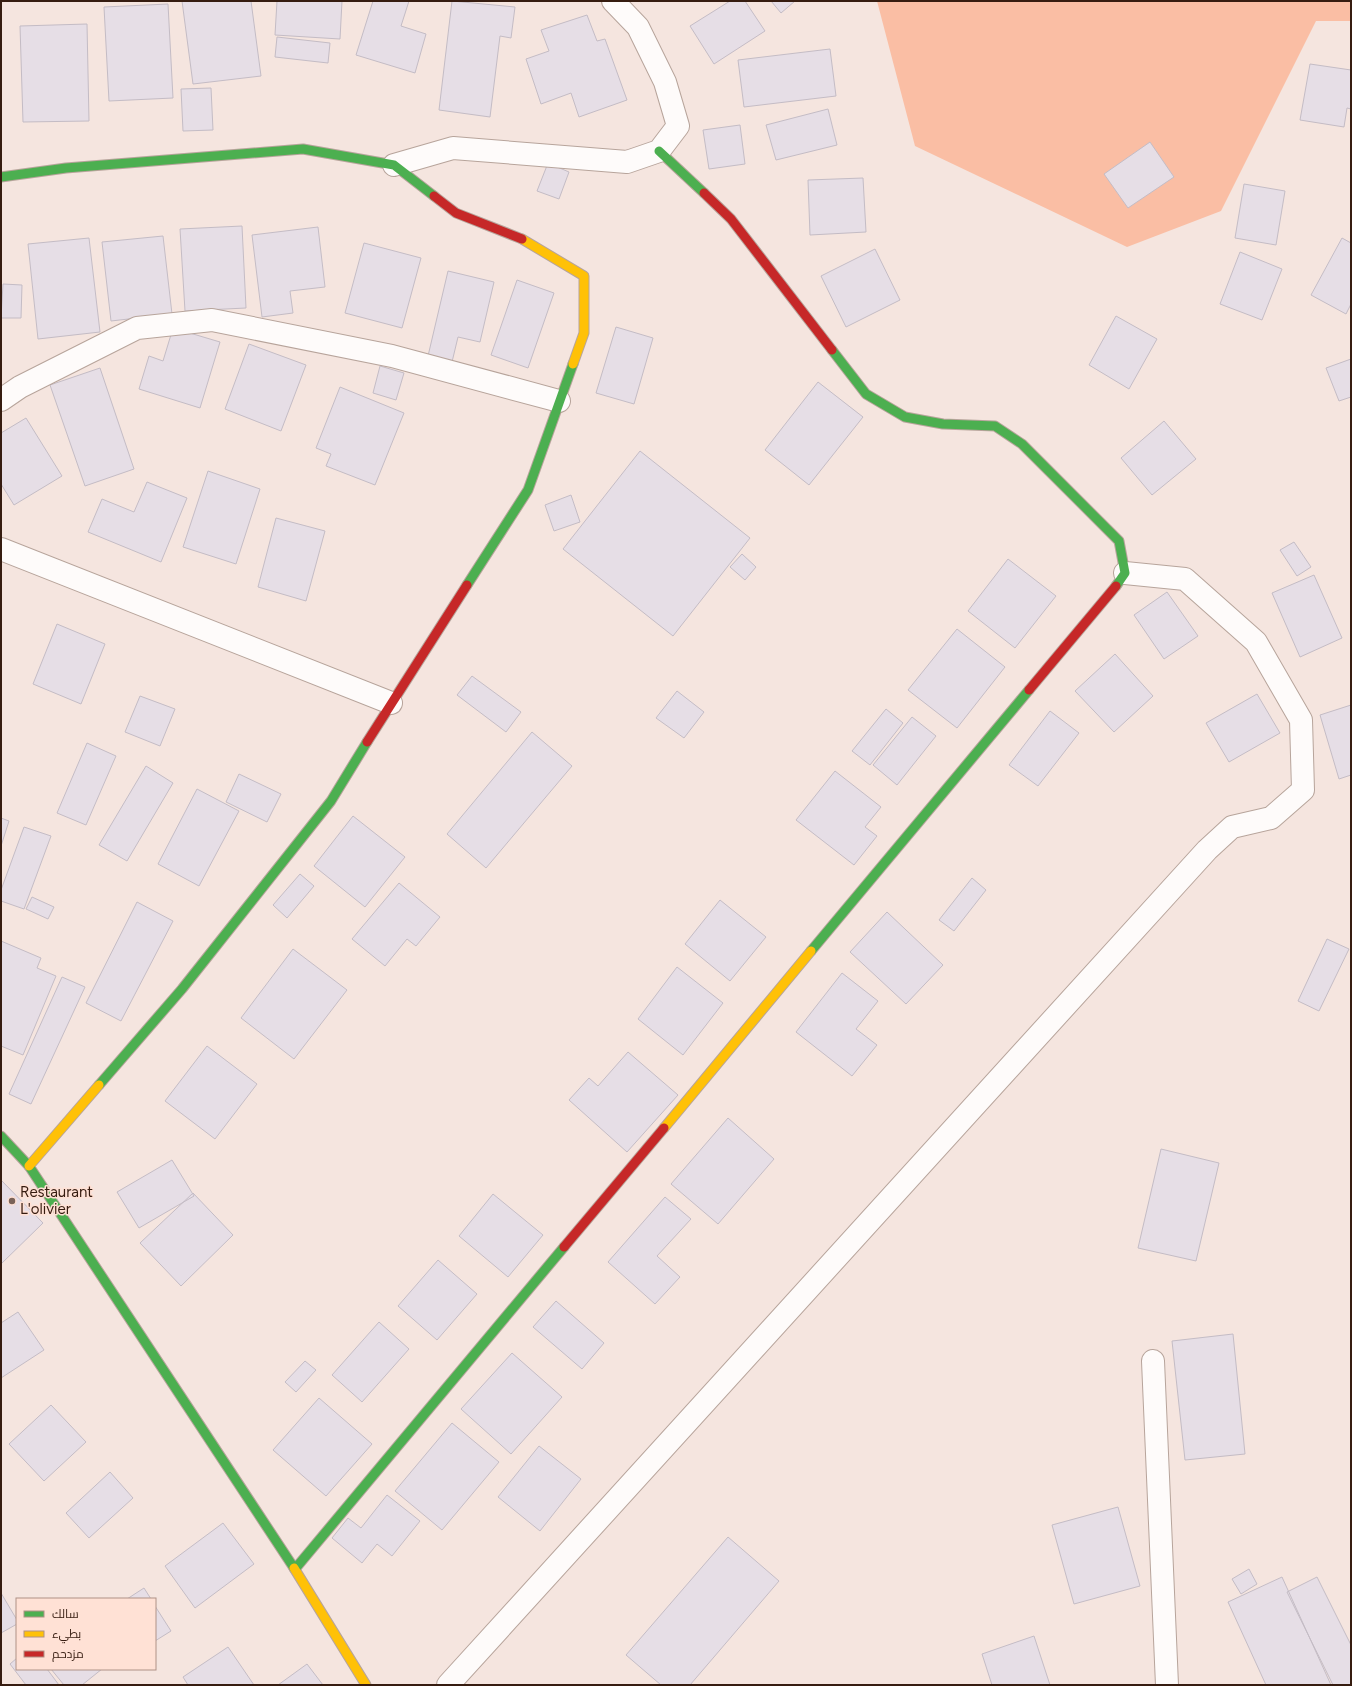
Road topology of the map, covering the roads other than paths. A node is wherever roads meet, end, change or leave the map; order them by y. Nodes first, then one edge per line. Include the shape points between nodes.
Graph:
1 (613, 1) edge
2 (660, 151) junction
3 (394, 165) junction
4 (1, 177) edge
5 (1, 400) edge
6 (559, 401) junction
7 (1, 549) edge
8 (1124, 573) junction
9 (391, 703) junction
10 (1, 1136) edge
11 (29, 1166) junction
12 (1153, 1362) dead end
13 (295, 1569) junction
14 (366, 1685) edge
15 (448, 1685) edge
16 (1166, 1685) edge

1 - 2 street via 638,27 665,82 678,126
2 - 3 street via 627,162 453,148
2 - 8 street via 731,220 866,394 905,417 942,424 994,426 1022,444 1119,541
3 - 4 street via 303,149 66,168
3 - 6 street via 456,213 521,239 584,276 584,333
5 - 6 street via 20,387 137,328 212,320 392,356
6 - 9 street via 528,490
7 - 9 street
8 - 13 street via 1113,590
8 - 15 street via 1185,579 1256,642 1302,720 1302,790 1271,818 1232,828 1207,850
9 - 11 street via 331,801 182,989
10 - 11 street
11 - 13 street
12 - 16 street
13 - 14 street

